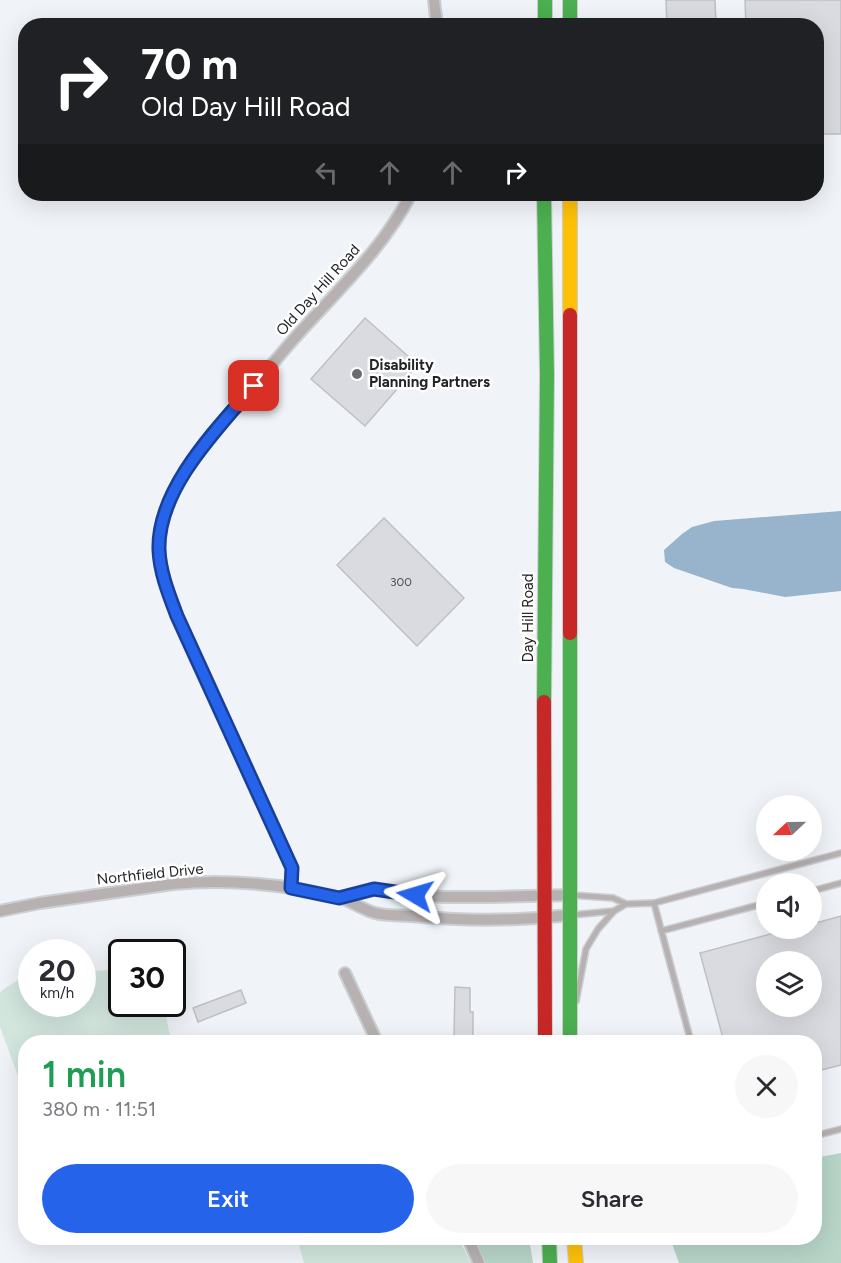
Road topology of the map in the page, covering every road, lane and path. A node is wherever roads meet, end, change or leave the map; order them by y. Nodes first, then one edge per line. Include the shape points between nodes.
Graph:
1 (434, 0) edge
2 (545, 0) edge
3 (570, 0) edge
4 (436, 18) edge
5 (545, 18) edge
6 (570, 18) edge
7 (407, 201) edge
8 (544, 201) edge
9 (570, 201) edge
10 (545, 248) junction
11 (570, 250) junction
12 (570, 472) junction
13 (546, 473) junction
14 (841, 853) edge
15 (841, 883) edge
16 (291, 888) junction
17 (822, 888) edge
18 (545, 895) junction
19 (571, 895) junction
20 (339, 898) junction
21 (654, 903) junction
22 (626, 904) junction
23 (756, 906) edge
24 (0, 911) edge
25 (614, 911) junction
26 (570, 915) junction
27 (545, 918) junction
28 (661, 931) junction
29 (345, 973) dead end
30 (570, 1026) junction
31 (374, 1035) edge
32 (545, 1035) edge
33 (570, 1035) edge
34 (689, 1035) edge
35 (841, 1129) edge
36 (822, 1134) edge
37 (471, 1245) edge
38 (549, 1245) edge
39 (575, 1245) edge
40 (480, 1263) edge
41 (550, 1263) edge
42 (576, 1263) edge

1 - 4 street
2 - 5 main road
3 - 6 main road
7 - 16 street, Old Day Hill Road via 374,249 201,448 176,488 161,528 161,568 177,616 292,868
8 - 10 main road, Day Hill Road
9 - 11 main road
10 - 11 main road
10 - 13 main road, Day Hill Road
11 - 12 main road
12 - 13 main road
12 - 19 main road
13 - 18 main road, Day Hill Road
14 - 21 lane
15 - 17 lane
16 - 20 street, Northfield Drive
16 - 24 street, Northfield Drive via 193,882
18 - 19 street, Northfield Drive
18 - 20 street, Northfield Drive via 444,897 374,889
18 - 27 main road, Day Hill Road
19 - 22 lane via 613,898
19 - 26 main road
20 - 27 street, Northfield Drive via 374,913 432,918
21 - 22 lane
21 - 28 lane
22 - 25 lane
23 - 28 lane
25 - 26 lane
25 - 30 lane via 586,949
26 - 27 street, Northfield Drive
26 - 30 main road
27 - 32 main road, Day Hill Road
28 - 34 lane
29 - 31 street
30 - 33 main road
35 - 36 lane
37 - 40 street
38 - 41 main road
39 - 42 main road

